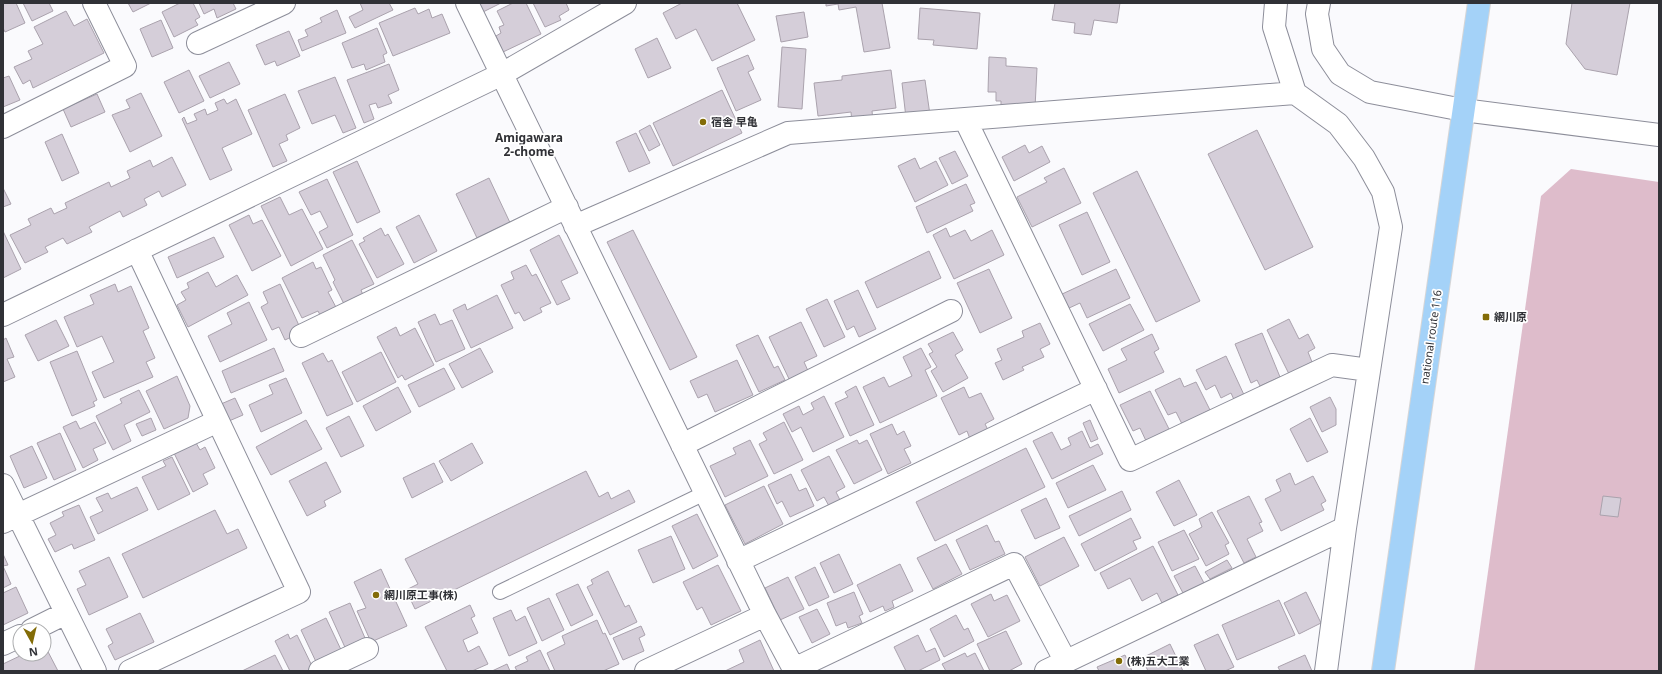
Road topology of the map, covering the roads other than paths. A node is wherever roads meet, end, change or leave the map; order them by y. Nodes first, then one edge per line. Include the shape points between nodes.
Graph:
1 (94, 3) edge
2 (284, 3) edge
3 (467, 3) edge
4 (625, 3) edge
5 (1276, 3) edge
6 (1319, 3) edge
7 (1479, 3) edge
8 (198, 43) dead end
9 (502, 74) junction
10 (1295, 92) junction
11 (1463, 110) junction
12 (965, 119) junction
13 (3, 127) edge
14 (1659, 135) edge
15 (571, 217) junction
16 (137, 250) junction
17 (951, 311) dead end
18 (3, 315) edge
19 (301, 336) dead end
20 (1369, 370) junction
21 (1096, 389) junction
22 (218, 421) junction
23 (682, 445) junction
24 (3, 485) edge
25 (705, 493) junction
26 (10, 518) edge
27 (1345, 528) junction
28 (738, 561) junction
29 (500, 592) dead end
30 (66, 613) junction
31 (765, 615) junction
32 (48, 622) edge
33 (367, 649) dead end
34 (1066, 662) junction
35 (794, 670) edge
36 (95, 671) edge
37 (130, 671) edge
38 (320, 671) edge
39 (646, 671) edge
40 (1046, 671) edge
41 (1326, 671) edge
42 (1383, 671) edge

1 - 13 street via 125,66
2 - 8 street
3 - 9 street
4 - 9 street
5 - 10 street via 1274,27
6 - 11 street via 1317,14 1323,49 1340,74 1370,92
7 - 11 highway, national route 116
9 - 15 street
9 - 16 street
10 - 12 street
10 - 20 street via 1338,124 1364,158 1383,192 1391,227
11 - 14 street
11 - 42 highway, national route 116
12 - 15 street via 788,133
12 - 21 street
15 - 19 street
15 - 23 street
16 - 18 street
16 - 22 street
17 - 23 street
20 - 21 street via 1332,365 1130,460
20 - 27 street
21 - 28 street
22 - 26 street
22 - 37 street via 299,592
23 - 25 street
24 - 26 street
25 - 28 street
25 - 29 lane
26 - 30 street
27 - 34 street
27 - 41 street
28 - 31 street
30 - 32 street
30 - 36 street
31 - 35 street
31 - 39 street
33 - 38 street
34 - 35 street via 1014,564
34 - 40 street

